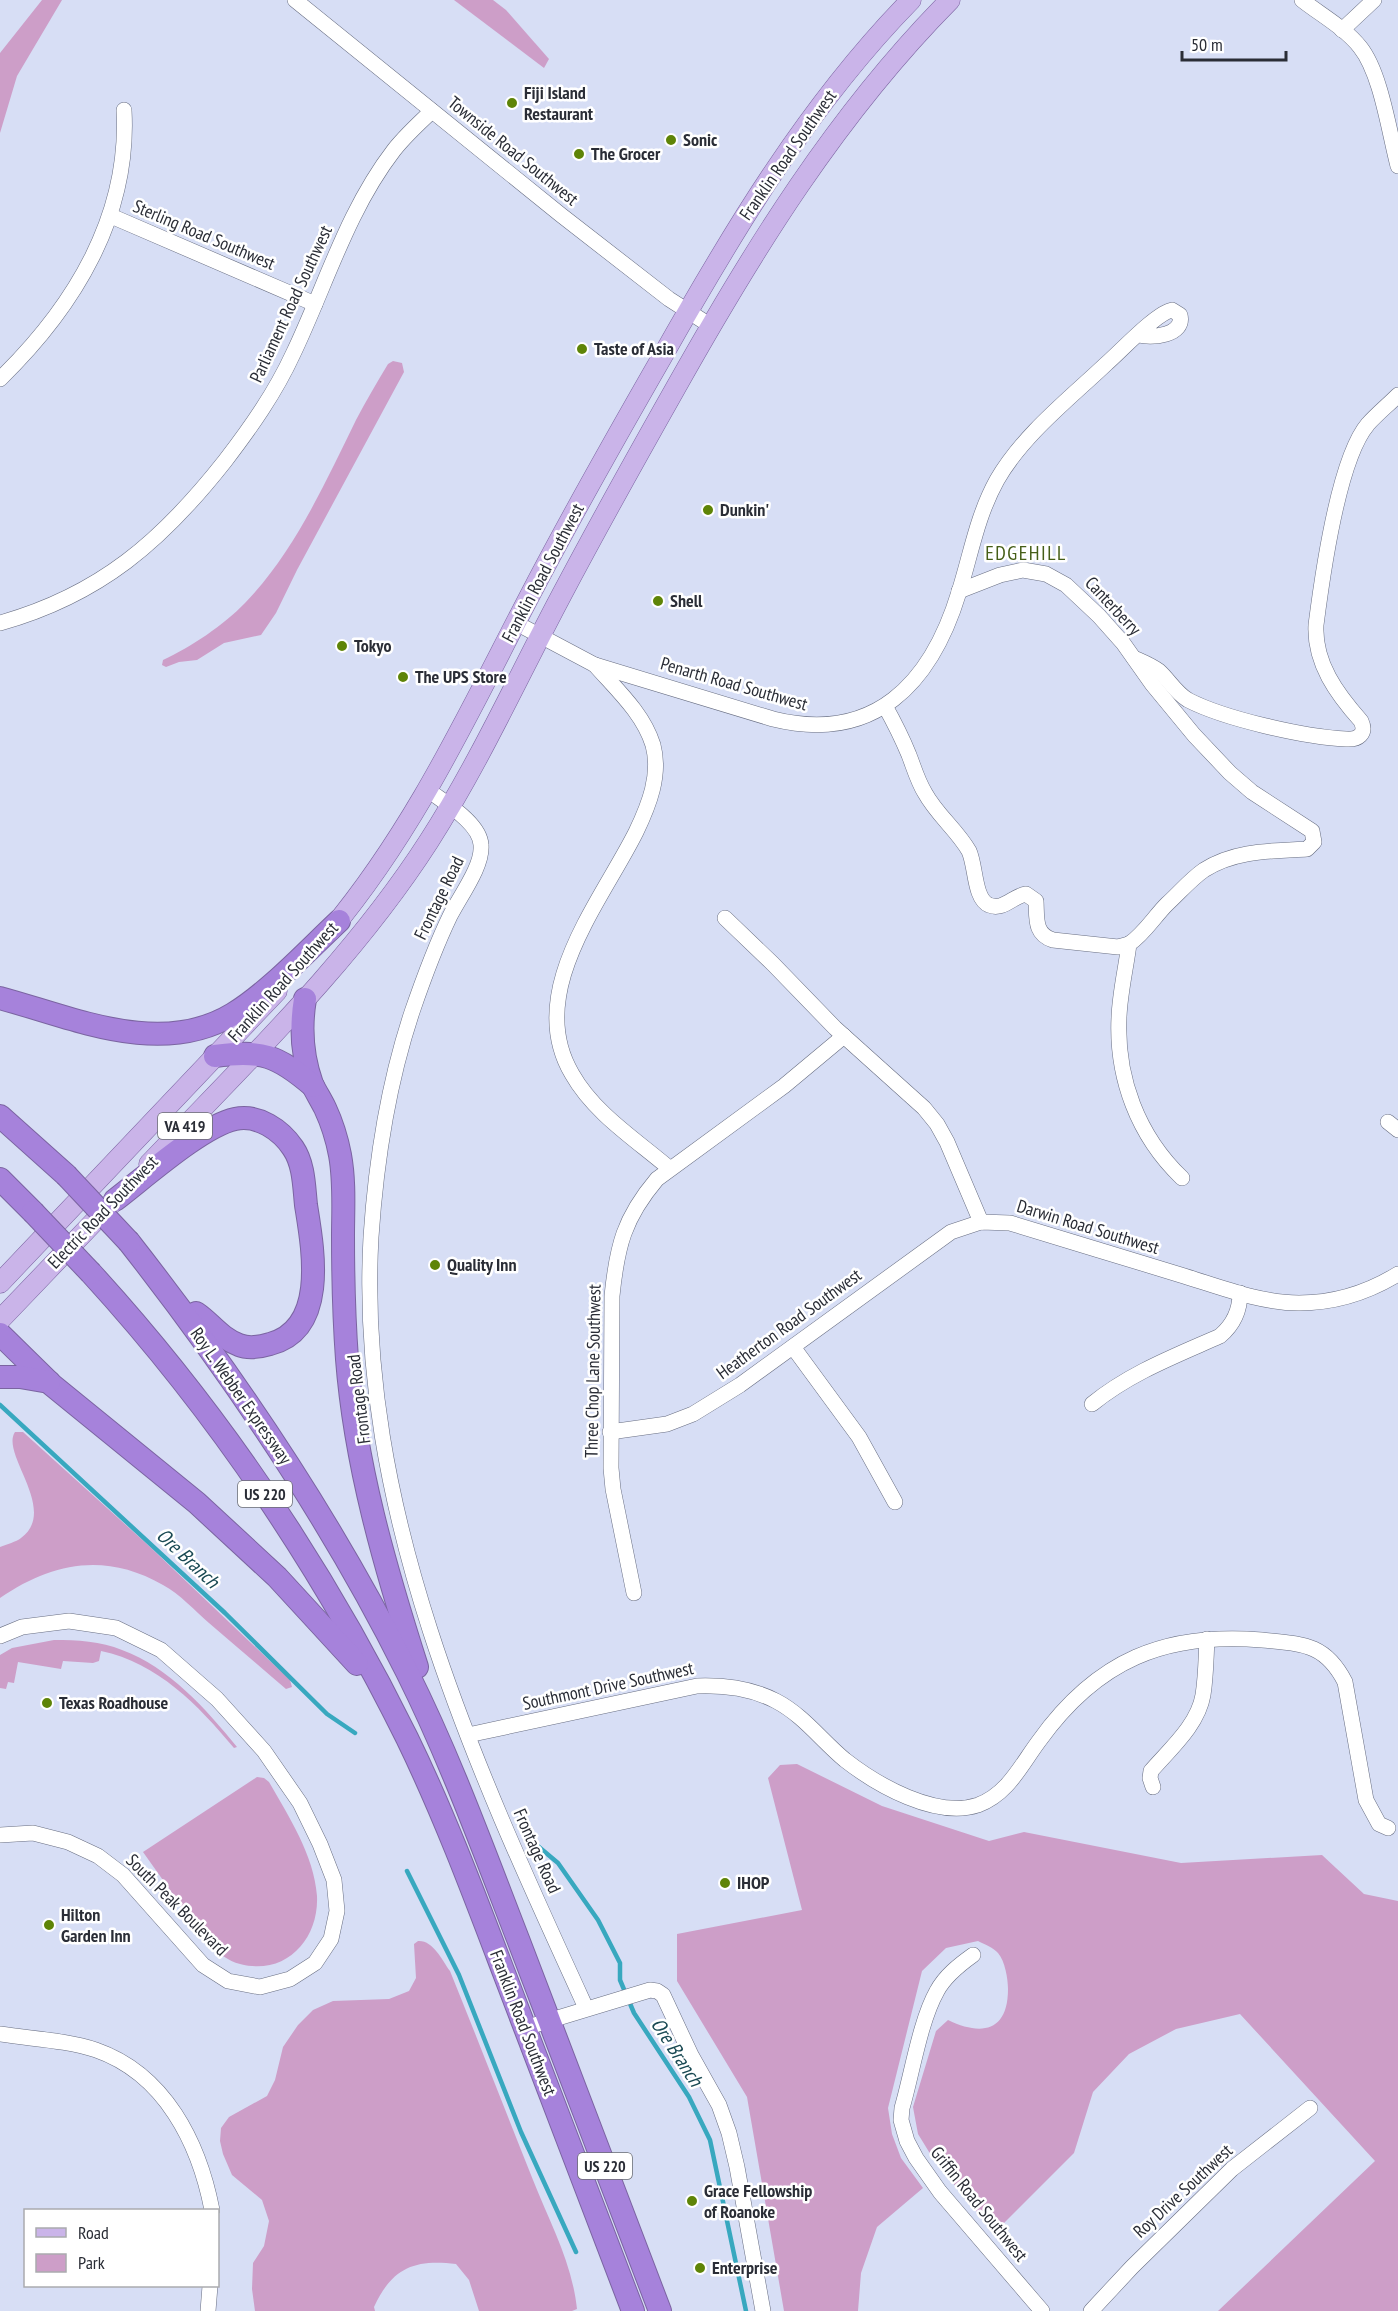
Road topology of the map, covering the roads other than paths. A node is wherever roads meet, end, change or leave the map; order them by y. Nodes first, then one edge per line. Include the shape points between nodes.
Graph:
1 (295, 0) edge
2 (911, 0) edge
3 (950, 0) edge
4 (1302, 0) edge
5 (1374, 0) edge
6 (1342, 30) junction
7 (124, 110) dead end
8 (432, 111) junction
9 (1398, 166) edge
10 (111, 216) junction
11 (315, 304) junction
12 (688, 311) junction
13 (711, 326) junction
14 (1138, 335) dead end
15 (0, 378) edge
16 (1398, 395) edge
17 (959, 591) junction
18 (0, 623) edge
19 (516, 624) junction
20 (539, 637) junction
21 (1134, 658) junction
22 (595, 664) junction
23 (885, 706) junction
24 (429, 790) junction
25 (450, 807) junction
26 (725, 918) dead end
27 (339, 921) junction
28 (1129, 944) junction
29 (0, 998) edge
30 (305, 999) junction
31 (844, 1036) junction
32 (254, 1053) junction
33 (215, 1056) junction
34 (313, 1086) junction
35 (0, 1116) edge
36 (669, 1168) junction
37 (1182, 1178) dead end
38 (0, 1179) edge
39 (115, 1200) junction
40 (981, 1222) junction
41 (1398, 1275) edge
42 (0, 1283) edge
43 (1240, 1293) junction
44 (170, 1294) junction
45 (0, 1320) edge
46 (0, 1334) edge
47 (793, 1347) junction
48 (0, 1377) edge
49 (49, 1382) junction
50 (1092, 1404) dead end
51 (610, 1432) junction
52 (895, 1502) dead end
53 (634, 1593) dead end
54 (0, 1636) edge
55 (1207, 1638) junction
56 (468, 1735) junction
57 (407, 1738) junction
58 (442, 1749) junction
59 (1153, 1787) dead end
60 (1388, 1828) dead end
61 (0, 1835) edge
62 (974, 1955) dead end
63 (586, 2008) junction
64 (549, 2020) junction
65 (525, 2028) junction
66 (0, 2034) edge
67 (1310, 2108) dead end
68 (212, 2209) edge
69 (210, 2287) edge
70 (208, 2311) edge
71 (633, 2311) edge
72 (660, 2311) edge
73 (763, 2311) edge
74 (1042, 2311) edge
75 (1091, 2311) edge

1 - 8 street, Townside Road Southwest
2 - 12 main road, Franklin Road Southwest via 832,90 774,171
3 - 13 main road, Franklin Road Southwest via 838,129
4 - 6 street
5 - 6 street
6 - 9 street via 1360,46 1377,78
7 - 10 street via 123,160
8 - 11 street, Parliament Road Southwest via 396,148 368,190
8 - 12 street, Townside Road Southwest
10 - 11 street, Sterling Road Southwest
10 - 15 street via 65,304
11 - 18 street, Parliament Road Southwest via 266,405 173,522 140,553 76,594
12 - 13 street, Townside Road Southwest
12 - 19 main road, Franklin Road Southwest
13 - 20 main road, Franklin Road Southwest
14 - 17 street, Penarth Road Southwest via 1013,456 983,510
16 - 21 street via 1367,424 1350,457 1336,511 1316,625 1318,656 1364,726 1359,738 1318,736 1230,716 1197,704 1178,692 1160,672
17 - 21 street, Canterberry via 1011,572 1046,574 1066,585 1100,616
17 - 23 street, Penarth Road Southwest via 950,618 922,669
19 - 20 street, Penarth Road Southwest
19 - 24 main road, Franklin Road Southwest
20 - 22 street, Penarth Road Southwest
20 - 25 main road, Franklin Road Southwest
21 - 28 street, Canterberry via 1194,735 1230,773 1314,836 1311,846 1242,855 1204,870
22 - 23 street, Penarth Road Southwest via 794,724 844,723
22 - 36 street via 646,728 656,771 645,813 567,962 556,1014 558,1034 570,1072 582,1090
23 - 28 street via 933,808 970,853 982,901 998,907 1026,894 1036,901 1037,927 1044,937 1118,947
24 - 25 street, Frontage Road
24 - 27 main road, Franklin Road Southwest
25 - 30 main road, Franklin Road Southwest via 383,908
25 - 56 street, Frontage Road via 478,832 481,853 427,970 398,1062 377,1175 370,1292 376,1392 398,1517 436,1646
26 - 31 street
27 - 29 highway via 254,999 217,1023 198,1030 147,1035 116,1030
27 - 33 main road, Franklin Road Southwest
28 - 37 street via 1119,1016 1126,1086 1145,1132
30 - 32 main road, Electric Road Southwest / VA 419
30 - 34 highway via 301,1034
31 - 36 street, Three Chop Lane Southwest via 784,1086
31 - 40 street via 893,1078 937,1124
32 - 33 highway
32 - 34 highway via 284,1063
32 - 39 main road, Electric Road Southwest / VA 419
33 - 42 main road, Franklin Road Southwest
34 - 58 highway via 332,1123 340,1156 347,1360 360,1456 386,1562
35 - 44 highway, Roy L. Webber Expressway / US 220, bridge via 66,1175 129,1242
36 - 51 street, Three Chop Lane Southwest via 635,1206 619,1249 612,1296
38 - 57 highway, Roy L. Webber Expressway / US 220, bridge via 127,1312 254,1478 348,1628
39 - 44 highway via 202,1134 236,1119 261,1121 293,1149 301,1165 314,1279 309,1304 298,1327 274,1344 248,1347 213,1330
39 - 45 main road, Electric Road Southwest / VA 419
40 - 43 street, Darwin Road Southwest via 1010,1223
40 - 47 street, Heatherton Road Southwest via 951,1232
41 - 43 street, Darwin Road Southwest via 1363,1292 1321,1302 1273,1301
43 - 50 street via 1237,1315 1220,1336 1133,1375
44 - 58 highway, Roy L. Webber Expressway / US 220 via 339,1545 403,1664
46 - 49 highway
47 - 51 street, Heatherton Road Southwest via 681,1420
47 - 52 street via 859,1437
48 - 49 highway
49 - 57 highway via 197,1503 277,1577 353,1658
51 - 53 street, Three Chop Lane Southwest via 613,1489
54 - 61 street, South Peak Boulevard via 22,1626 69,1622 116,1628 161,1650 217,1699 264,1751 300,1803 320,1844 334,1880 337,1911 331,1939 315,1963 290,1979 260,1987 228,1981 203,1965 123,1875 98,1856 68,1842 33,1833
55 - 56 street, Southmont Drive Southwest via 1154,1650 1094,1682 1044,1733 1006,1788 968,1808 934,1806 890,1789 844,1759 798,1716 776,1702 732,1687 697,1686
55 - 59 street via 1203,1696 1189,1727 1151,1771
55 - 60 street, Southmont Drive Southwest via 1302,1644 1328,1658 1347,1690 1366,1800 1379,1824
56 - 63 street, Frontage Road via 525,1875
57 - 65 highway, Franklin Road Southwest / US 220 via 450,1834
58 - 64 highway, Franklin Road Southwest / US 220
62 - 74 street, Griffin Road Southwest via 948,1976 928,2009 902,2120 907,2141 940,2192
63 - 64 street
63 - 73 street via 650,1990 663,1995 719,2105 737,2167
64 - 65 street
64 - 72 highway, Franklin Road Southwest / US 220
65 - 71 highway, Franklin Road Southwest / US 220
66 - 68 street via 96,2050 130,2067 157,2090 191,2140
67 - 75 street, Roy Drive Southwest via 1232,2169
69 - 70 street

